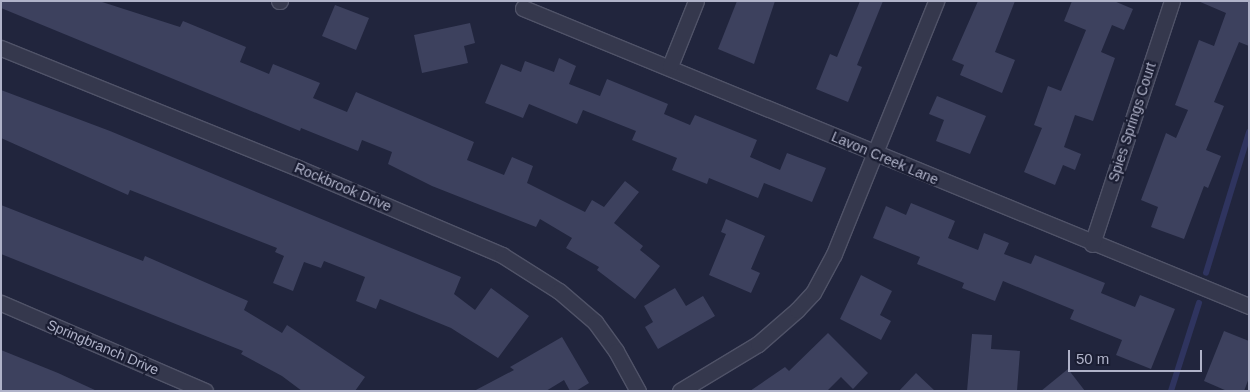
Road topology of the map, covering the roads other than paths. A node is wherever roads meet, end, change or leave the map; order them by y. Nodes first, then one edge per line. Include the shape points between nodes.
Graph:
1 (696, 1) edge
2 (936, 1) edge
3 (1172, 1) edge
4 (523, 8) dead end
5 (1, 48) edge
6 (670, 66) junction
7 (873, 154) junction
8 (1092, 244) junction
9 (1, 304) edge
10 (1249, 306) edge
11 (205, 391) edge
12 (638, 391) edge
13 (680, 391) edge

1 - 6 street
2 - 7 street
3 - 8 street, Spies Springs Court
4 - 6 street, Lavon Creek Lane
5 - 12 street, Rockbrook Drive via 296,166 502,255 559,291 595,322
6 - 7 street, Lavon Creek Lane
7 - 8 street, Lavon Creek Lane
7 - 13 street via 834,254 812,293 798,310 758,344
8 - 10 street, Lavon Creek Lane
9 - 11 street, Springbranch Drive

